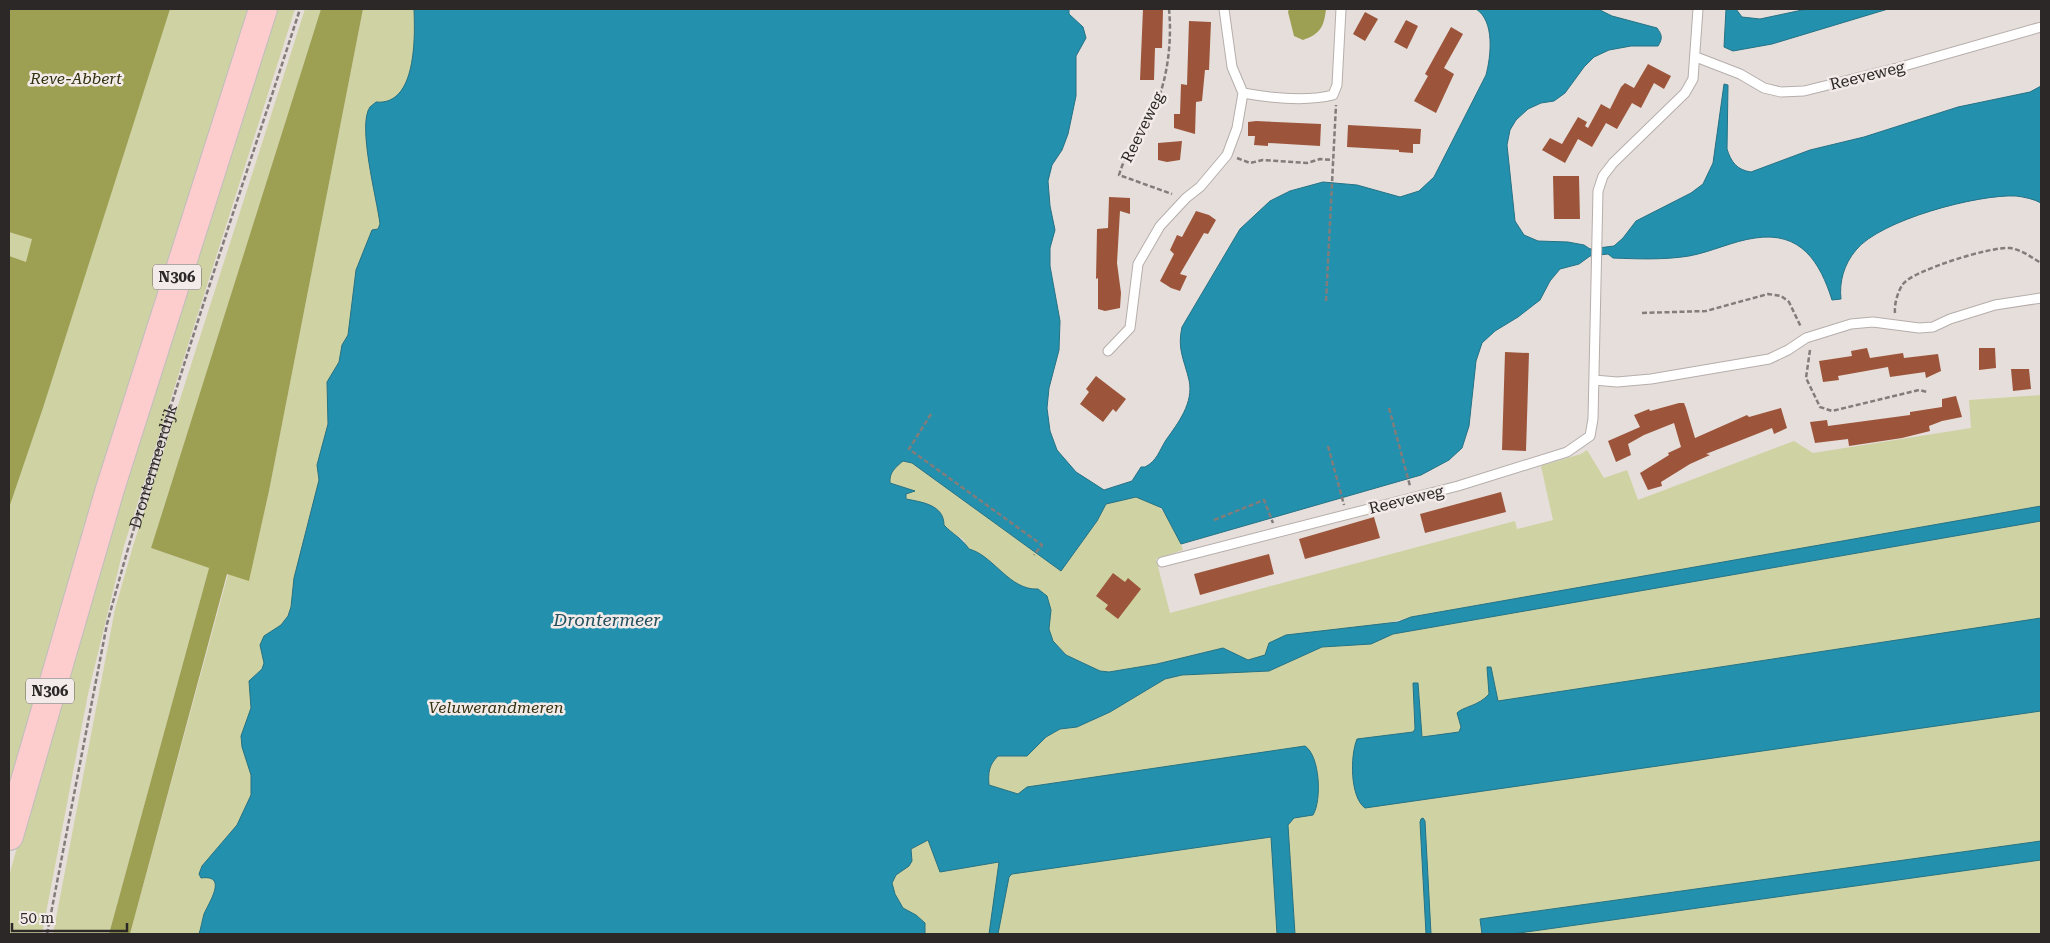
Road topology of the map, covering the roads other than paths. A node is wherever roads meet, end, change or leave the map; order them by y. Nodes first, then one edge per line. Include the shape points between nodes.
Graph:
1 (263, 9) edge
2 (1224, 9) edge
3 (1341, 9) edge
4 (1698, 9) edge
5 (2041, 27) edge
6 (1696, 57) junction
7 (1243, 93) junction
8 (2041, 298) edge
9 (1108, 352) dead end
10 (1594, 380) junction
11 (1162, 562) dead end
12 (9, 836) edge

1 - 12 main road, N306 via 112,479
2 - 7 lane via 1232,67
3 - 7 lane via 1337,85 1333,95 1321,98 1264,97
4 - 6 lane, Reeveweg
5 - 6 lane, Reeveweg via 1804,91 1781,92 1764,88 1740,74
6 - 10 lane, Reeveweg via 1694,79 1685,93 1602,176 1598,191
7 - 9 lane via 1228,155 1160,226 1138,264 1130,328
8 - 10 lane via 1995,305 1933,327 1873,322 1851,324 1806,338 1769,360 1652,379
10 - 11 lane, Reeveweg via 1590,436 1567,452 1458,486

